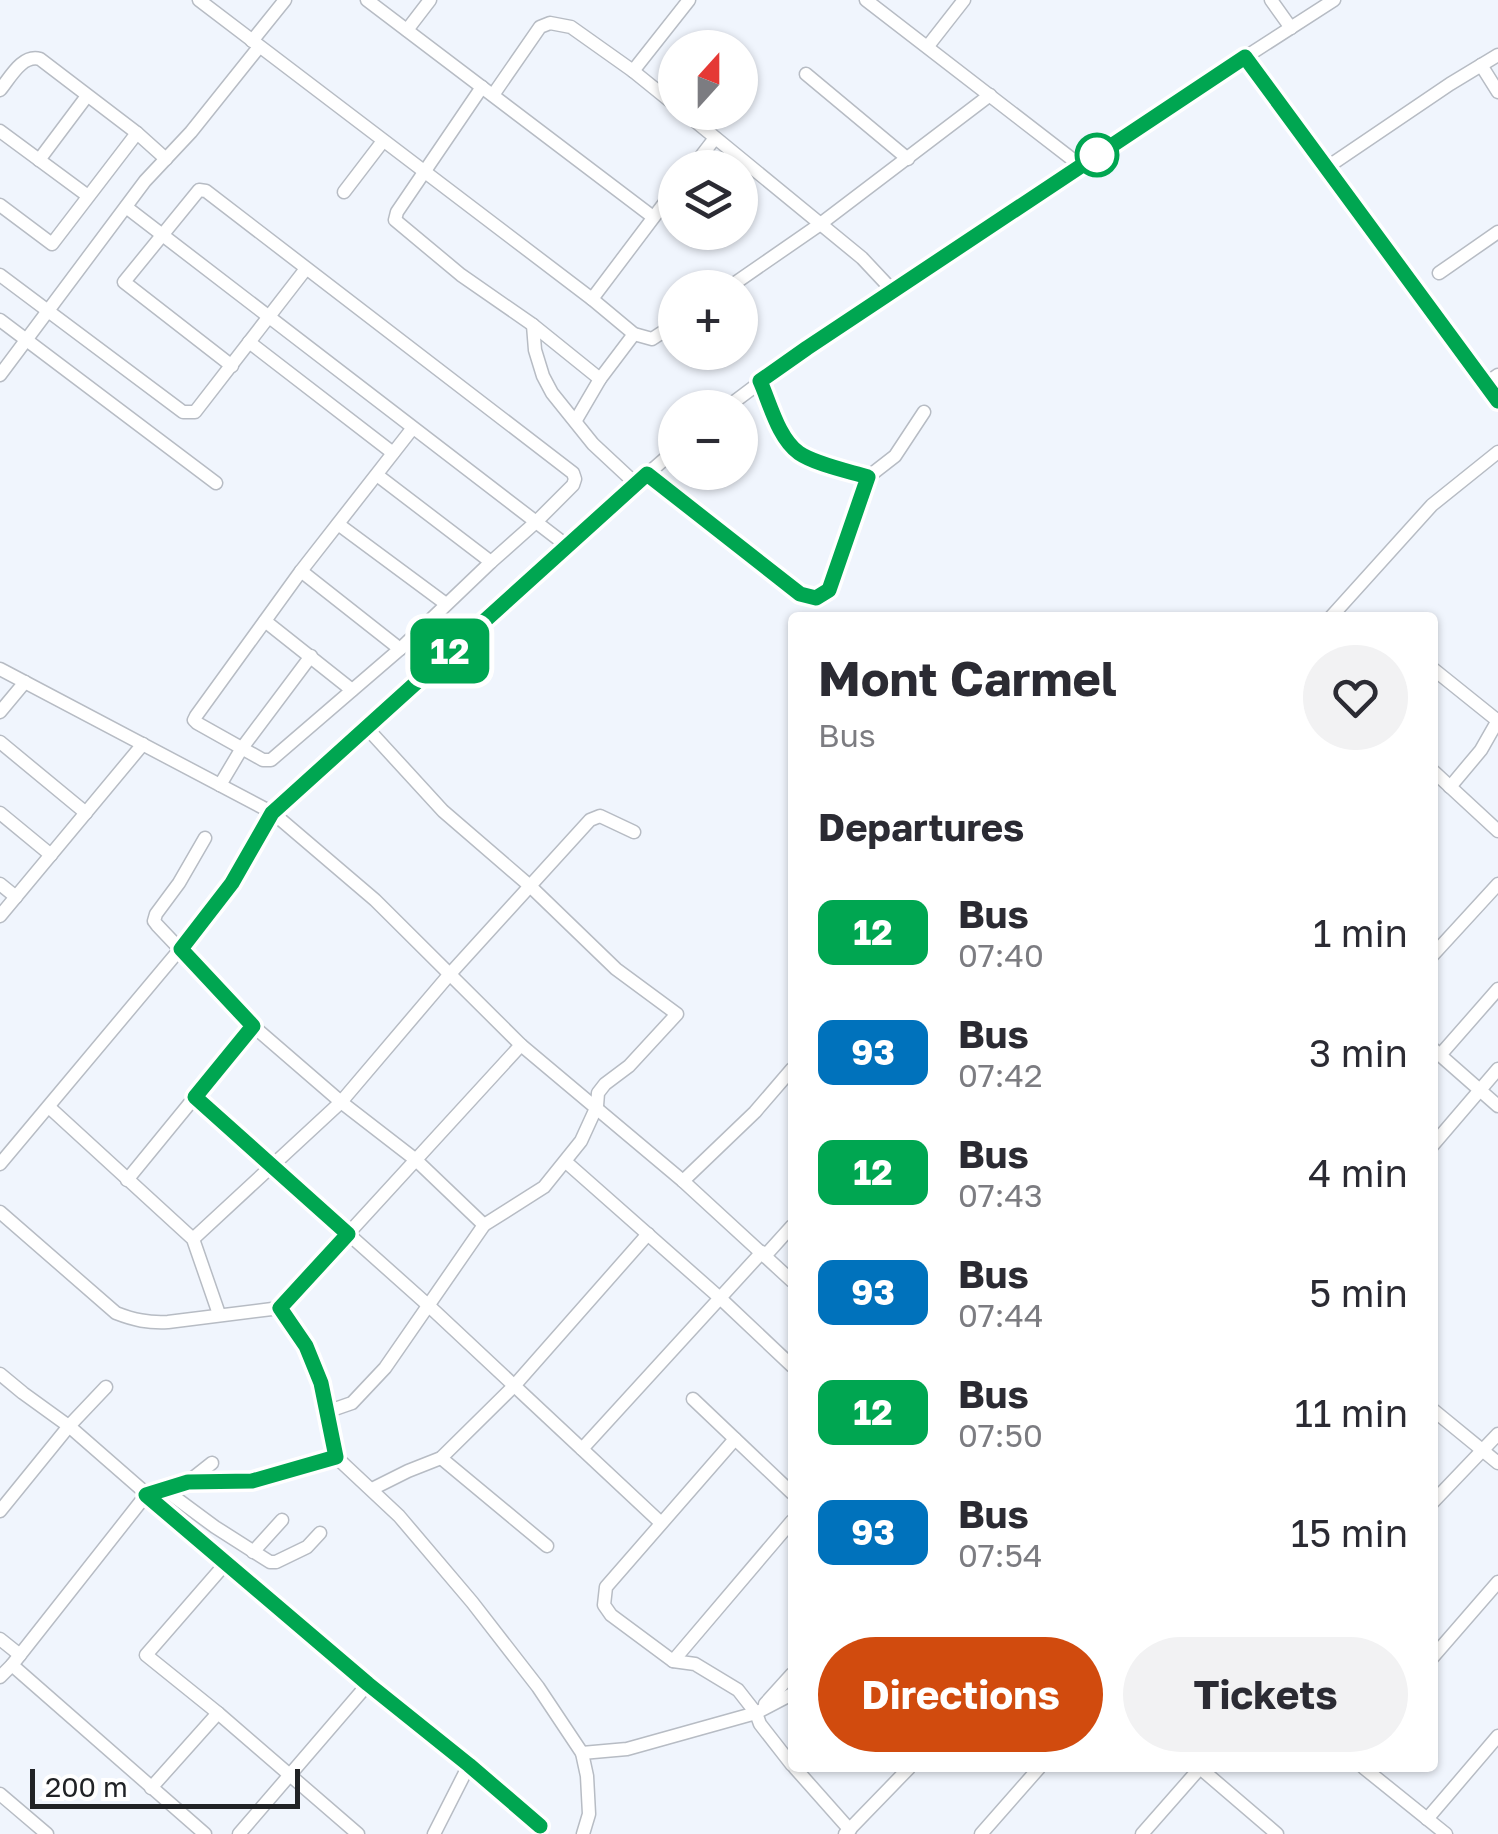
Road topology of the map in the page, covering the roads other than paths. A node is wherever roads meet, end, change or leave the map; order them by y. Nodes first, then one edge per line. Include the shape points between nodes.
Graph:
1 (199, 0) edge
2 (285, 0) edge
3 (367, 0) edge
4 (430, 0) edge
5 (690, 0) edge
6 (866, 0) edge
7 (964, 0) edge
8 (1272, 0) edge
9 (1334, 0) edge
10 (1290, 28) junction
11 (408, 30) junction
12 (256, 44) junction
13 (928, 46) junction
14 (1498, 55) edge
15 (1245, 57) junction
16 (1481, 66) junction
17 (633, 71) junction
18 (806, 74) dead end
19 (0, 90) edge
20 (658, 91) edge
21 (488, 92) junction
22 (1498, 92) edge
23 (990, 95) junction
24 (88, 96) junction
25 (705, 130) edge
26 (0, 131) edge
27 (137, 133) junction
28 (715, 138) junction
29 (383, 140) junction
30 (706, 150) edge
31 (166, 159) junction
32 (908, 159) junction
33 (39, 160) junction
34 (1081, 166) junction
35 (1326, 168) junction
36 (424, 173) junction
37 (344, 192) dead end
38 (88, 196) junction
39 (0, 204) edge
40 (126, 206) junction
41 (658, 211) edge
42 (653, 217) junction
43 (820, 225) junction
44 (1498, 232) edge
45 (162, 234) junction
46 (306, 270) junction
47 (754, 270) edge
48 (1438, 273) dead end
49 (0, 274) edge
50 (893, 291) junction
51 (592, 299) junction
52 (49, 312) junction
53 (268, 318) junction
54 (0, 320) edge
55 (533, 325) junction
56 (634, 334) junction
57 (658, 335) edge
58 (27, 340) junction
59 (249, 342) junction
60 (232, 366) junction
61 (0, 375) edge
62 (1498, 375) edge
63 (600, 379) junction
64 (760, 381) junction
65 (1485, 384) junction
66 (749, 390) edge
67 (1498, 401) edge
68 (924, 412) dead end
69 (576, 420) junction
70 (412, 429) junction
71 (1498, 452) edge
72 (393, 453) junction
73 (658, 465) edge
74 (647, 474) junction
75 (376, 475) junction
76 (868, 477) junction
77 (216, 483) dead end
78 (636, 484) junction
79 (536, 522) junction
80 (338, 524) junction
81 (566, 546) junction
82 (491, 562) junction
83 (301, 572) junction
84 (446, 604) junction
85 (1335, 612) edge
86 (265, 621) junction
87 (400, 649) junction
88 (312, 656) junction
89 (0, 669) edge
90 (1438, 673) edge
91 (25, 682) junction
92 (352, 690) junction
93 (0, 712) edge
94 (1498, 722) edge
95 (366, 728) junction
96 (0, 742) edge
97 (143, 744) junction
98 (242, 748) junction
99 (1438, 776) edge
100 (220, 785) junction
101 (1450, 787) junction
102 (86, 812) junction
103 (0, 813) edge
104 (272, 813) junction
105 (1498, 831) edge
106 (634, 832) dead end
107 (205, 838) dead end
108 (51, 854) junction
109 (0, 884) edge
110 (1498, 884) edge
111 (530, 886) junction
112 (16, 897) junction
113 (0, 916) edge
114 (181, 949) junction
115 (1438, 949) edge
116 (449, 975) junction
117 (1498, 989) edge
118 (253, 1026) junction
119 (521, 1044) junction
120 (1438, 1050) edge
121 (1438, 1052) edge
122 (1498, 1068) edge
123 (788, 1074) edge
124 (1479, 1089) junction
125 (195, 1097) junction
126 (341, 1102) junction
127 (596, 1106) junction
128 (1498, 1106) edge
129 (50, 1108) junction
130 (1438, 1139) edge
131 (416, 1160) junction
132 (566, 1162) junction
133 (0, 1164) edge
134 (271, 1166) junction
135 (128, 1180) junction
136 (683, 1180) junction
137 (0, 1212) edge
138 (484, 1225) junction
139 (788, 1230) edge
140 (348, 1234) junction
141 (648, 1234) junction
142 (192, 1239) junction
143 (763, 1254) junction
144 (788, 1277) edge
145 (720, 1298) junction
146 (429, 1306) junction
147 (280, 1308) junction
148 (219, 1314) junction
149 (788, 1362) edge
150 (0, 1374) edge
151 (514, 1386) junction
152 (106, 1387) dead end
153 (693, 1398) dead end
154 (326, 1412) junction
155 (1438, 1414) edge
156 (69, 1426) junction
157 (1498, 1434) edge
158 (734, 1438) junction
159 (582, 1449) junction
160 (1483, 1450) junction
161 (336, 1457) junction
162 (441, 1458) junction
163 (212, 1463) dead end
164 (1498, 1463) edge
165 (188, 1482) junction
166 (788, 1489) edge
167 (165, 1490) junction
168 (372, 1490) junction
169 (146, 1495) junction
170 (1438, 1497) edge
171 (0, 1510) edge
172 (282, 1520) dead end
173 (662, 1523) junction
174 (788, 1526) edge
175 (320, 1532) dead end
176 (548, 1546) dead end
177 (254, 1552) junction
178 (226, 1563) junction
179 (1498, 1582) edge
180 (0, 1639) edge
181 (1438, 1651) edge
182 (16, 1660) junction
183 (673, 1661) junction
184 (0, 1677) edge
185 (788, 1678) edge
186 (368, 1684) junction
187 (788, 1696) edge
188 (756, 1713) junction
189 (218, 1714) junction
190 (1496, 1743) edge
191 (582, 1753) junction
192 (788, 1759) edge
193 (469, 1765) junction
194 (799, 1772) edge
195 (905, 1772) edge
196 (1036, 1772) edge
197 (1194, 1772) edge
198 (1200, 1772) edge
199 (1369, 1772) edge
200 (290, 1776) junction
201 (150, 1788) junction
202 (0, 1794) edge
203 (16, 1808) junction
204 (1427, 1819) junction
205 (540, 1826) dead end
206 (848, 1832) edge
207 (28, 1834) edge
208 (47, 1834) edge
209 (205, 1834) edge
210 (239, 1834) edge
211 (358, 1834) edge
212 (434, 1834) edge
213 (583, 1834) edge
214 (981, 1834) edge
215 (1142, 1834) edge
216 (1277, 1834) edge
217 (1446, 1834) edge

1 - 12 street
2 - 12 street
3 - 11 street
4 - 11 street
5 - 17 street
6 - 13 street
7 - 13 street
8 - 10 street
9 - 10 street
10 - 15 street
11 - 21 street
12 - 29 street
12 - 31 street
13 - 23 street
14 - 16 street
15 - 34 street
15 - 35 street
16 - 22 street
16 - 35 street
17 - 20 street
17 - 21 street via 571,27 550,23
18 - 32 street
19 - 24 street via 32,57
21 - 36 street
21 - 42 street
23 - 32 street
23 - 34 street
24 - 27 street
24 - 33 street
25 - 28 street
26 - 33 street
27 - 31 street
27 - 38 street
28 - 30 street
28 - 43 street
29 - 36 street
29 - 37 street
31 - 40 street
32 - 43 street
33 - 38 street
34 - 50 street
35 - 65 street
36 - 51 street
36 - 55 street via 395,220
38 - 39 street via 52,244
40 - 45 street
40 - 52 street
41 - 42 street
42 - 51 street
43 - 47 street
43 - 50 street
44 - 48 street
45 - 46 street via 202,190
45 - 53 street
45 - 60 street via 124,282
46 - 53 street
46 - 79 street via 573,473 573,485
49 - 52 street
50 - 64 street
51 - 56 street
52 - 58 street
52 - 60 street via 184,412 195,412
53 - 59 street
53 - 70 street
54 - 58 street
55 - 63 street
55 - 69 street via 542,376
56 - 57 street
56 - 63 street
58 - 61 street
58 - 77 street
59 - 60 street
59 - 72 street
62 - 65 street
63 - 69 street
64 - 66 street
64 - 76 street via 802,456
65 - 67 street
68 - 76 street via 895,456
69 - 78 street
70 - 72 street
70 - 79 street
71 - 85 street via 1432,505
72 - 75 street
73 - 74 street
74 - 76 street via 800,594 816,598 829,590
74 - 78 street
75 - 80 street
75 - 82 street
78 - 81 street
79 - 81 street
79 - 82 street
80 - 83 street
80 - 84 street
81 - 95 street
82 - 84 street
83 - 86 street
83 - 87 street
84 - 87 street
86 - 88 street
86 - 98 street via 194,720
87 - 92 street
88 - 92 street
88 - 98 street
89 - 91 street
90 - 94 street
91 - 93 street
91 - 97 street
92 - 98 street via 272,760
94 - 101 street
95 - 104 street
95 - 111 street via 443,811
96 - 102 street
97 - 100 street
97 - 102 street
98 - 100 street
99 - 101 street
100 - 104 street
101 - 105 street
102 - 108 street
103 - 108 street
104 - 114 street via 232,883
104 - 116 street via 375,900
106 - 111 street via 600,816 590,820
107 - 114 street via 154,920
108 - 112 street
109 - 112 street
110 - 115 street
111 - 116 street
111 - 127 street via 616,969 677,1014 605,1084
112 - 113 street
114 - 118 street
114 - 129 street
116 - 119 street
116 - 126 street
117 - 120 street
118 - 125 street
118 - 126 street
119 - 127 street
119 - 131 street
121 - 124 street
122 - 124 street
123 - 136 street
124 - 128 street
124 - 130 street
125 - 134 street
125 - 135 street
126 - 131 street
126 - 134 street
127 - 132 street
127 - 136 street
129 - 133 street
129 - 135 street
131 - 138 street
131 - 140 street
132 - 138 street via 544,1187
132 - 141 street
134 - 140 street
134 - 142 street
135 - 142 street
136 - 143 street
137 - 148 street via 116,1313 149,1323
138 - 146 street
139 - 143 street
140 - 146 street
140 - 147 street
141 - 145 street
141 - 151 street
142 - 148 street
143 - 144 street
143 - 145 street
145 - 149 street
145 - 159 street
146 - 151 street
146 - 154 street via 352,1403
147 - 148 street
147 - 154 street via 306,1346
150 - 156 street
151 - 159 street
151 - 162 street
152 - 156 street
153 - 158 street
154 - 161 street
155 - 160 street
156 - 169 street
156 - 171 street
157 - 160 street
158 - 166 street
158 - 173 street
159 - 173 street
160 - 164 street
160 - 170 street
161 - 165 street via 252,1481
161 - 168 street
162 - 168 street
162 - 176 street
163 - 165 street
165 - 167 street
167 - 169 street
167 - 177 street
168 - 191 street via 472,1602
169 - 178 street
169 - 182 street
172 - 177 street
173 - 183 street via 606,1588 604,1605
174 - 183 street
175 - 177 street via 307,1547 276,1562
178 - 186 street
178 - 189 street via 146,1654
179 - 181 street
180 - 182 street
182 - 184 street
182 - 201 street
183 - 188 street via 721,1679
185 - 188 street
186 - 193 street
186 - 200 street
187 - 188 street
188 - 191 street via 627,1749
188 - 192 street
189 - 200 street
189 - 201 street
190 - 204 street
191 - 213 street via 589,1814
193 - 205 street
193 - 212 street
194 - 206 street
195 - 206 street
196 - 214 street
197 - 215 street
198 - 216 street
199 - 204 street
200 - 210 street
200 - 211 street
201 - 209 street
202 - 203 street
203 - 207 street
203 - 208 street
204 - 217 street

